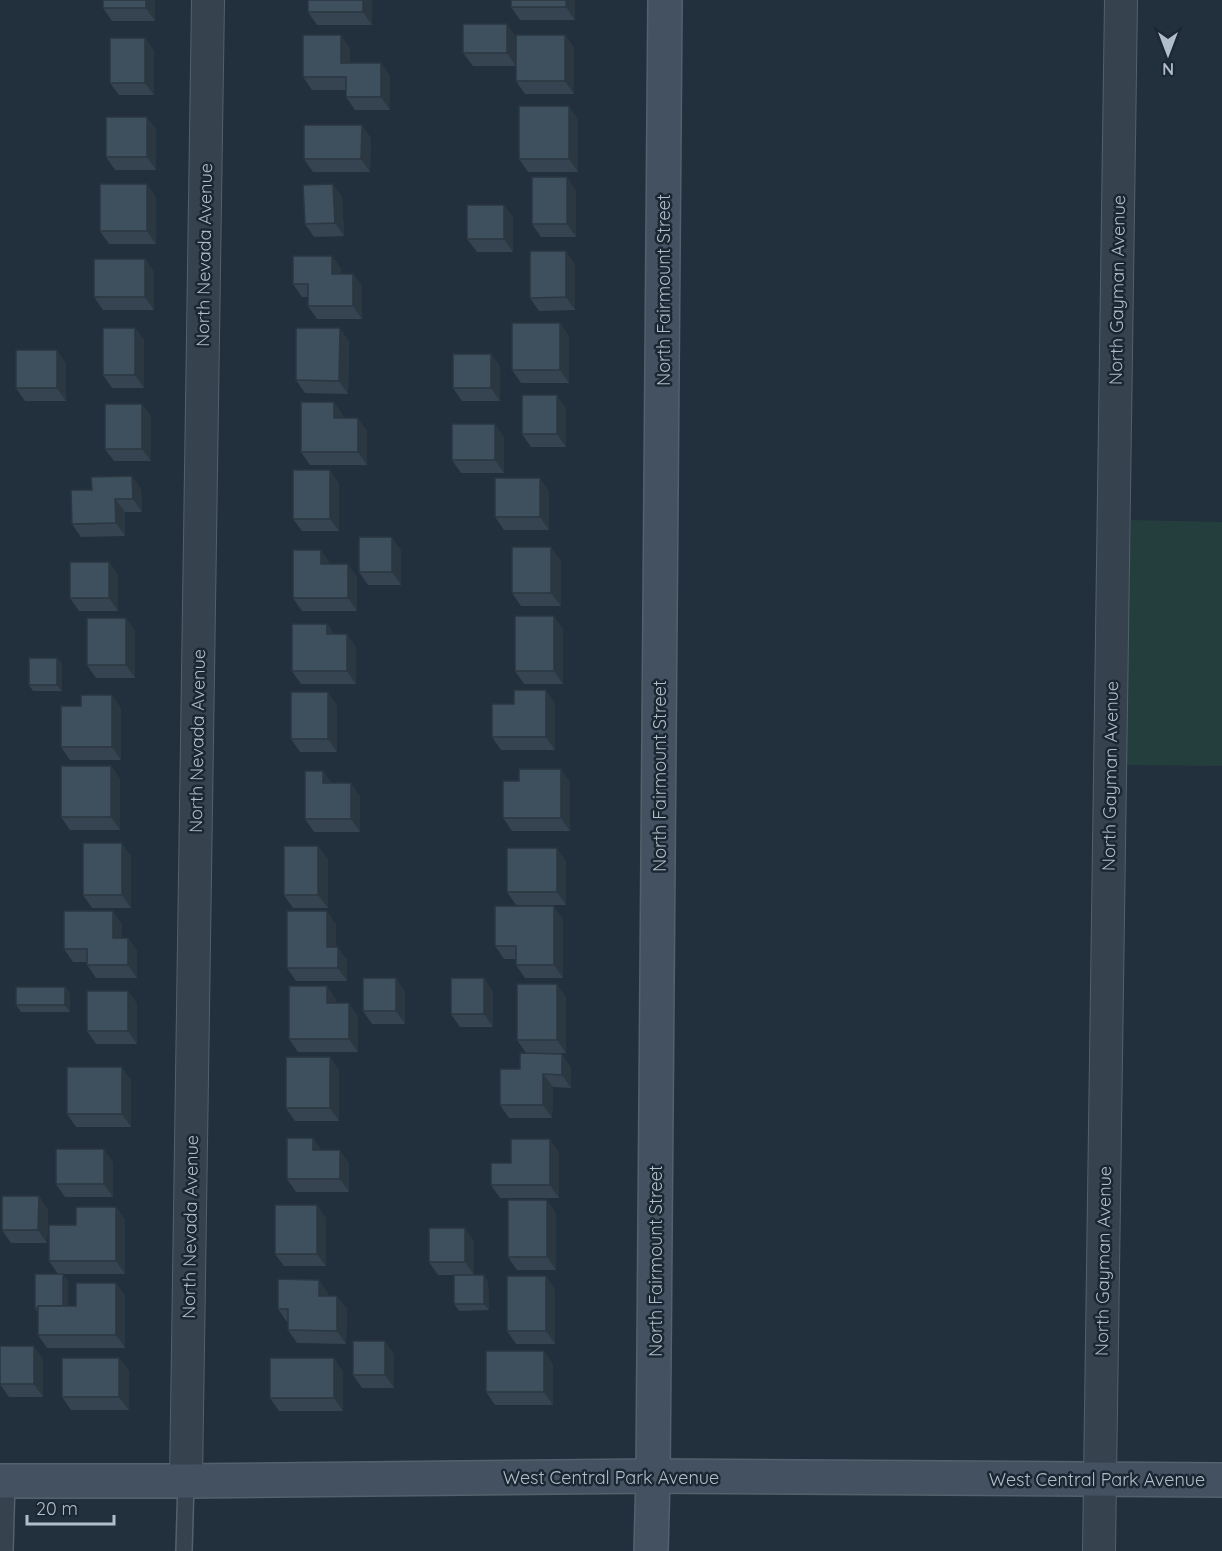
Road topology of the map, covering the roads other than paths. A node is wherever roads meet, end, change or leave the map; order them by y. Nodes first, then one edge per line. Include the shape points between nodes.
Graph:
1 (208, 0) edge
2 (665, 0) edge
3 (1121, 0) edge
4 (653, 1476) junction
5 (1100, 1479) junction
6 (1222, 1480) edge
7 (4, 1481) edge
8 (186, 1481) junction
9 (4, 1551) edge
10 (184, 1551) edge
11 (651, 1551) edge
12 (1099, 1551) edge

1 - 8 street, North Nevada Avenue
2 - 4 street, North Fairmount Street
3 - 5 street, North Gayman Avenue
4 - 5 street, West Central Park Avenue
4 - 8 street, West Central Park Avenue
4 - 11 street, North Fairmount Street
5 - 6 street, West Central Park Avenue
5 - 12 street, North Gayman Avenue
7 - 8 street, West Central Park Avenue
7 - 9 lane
8 - 10 lane

